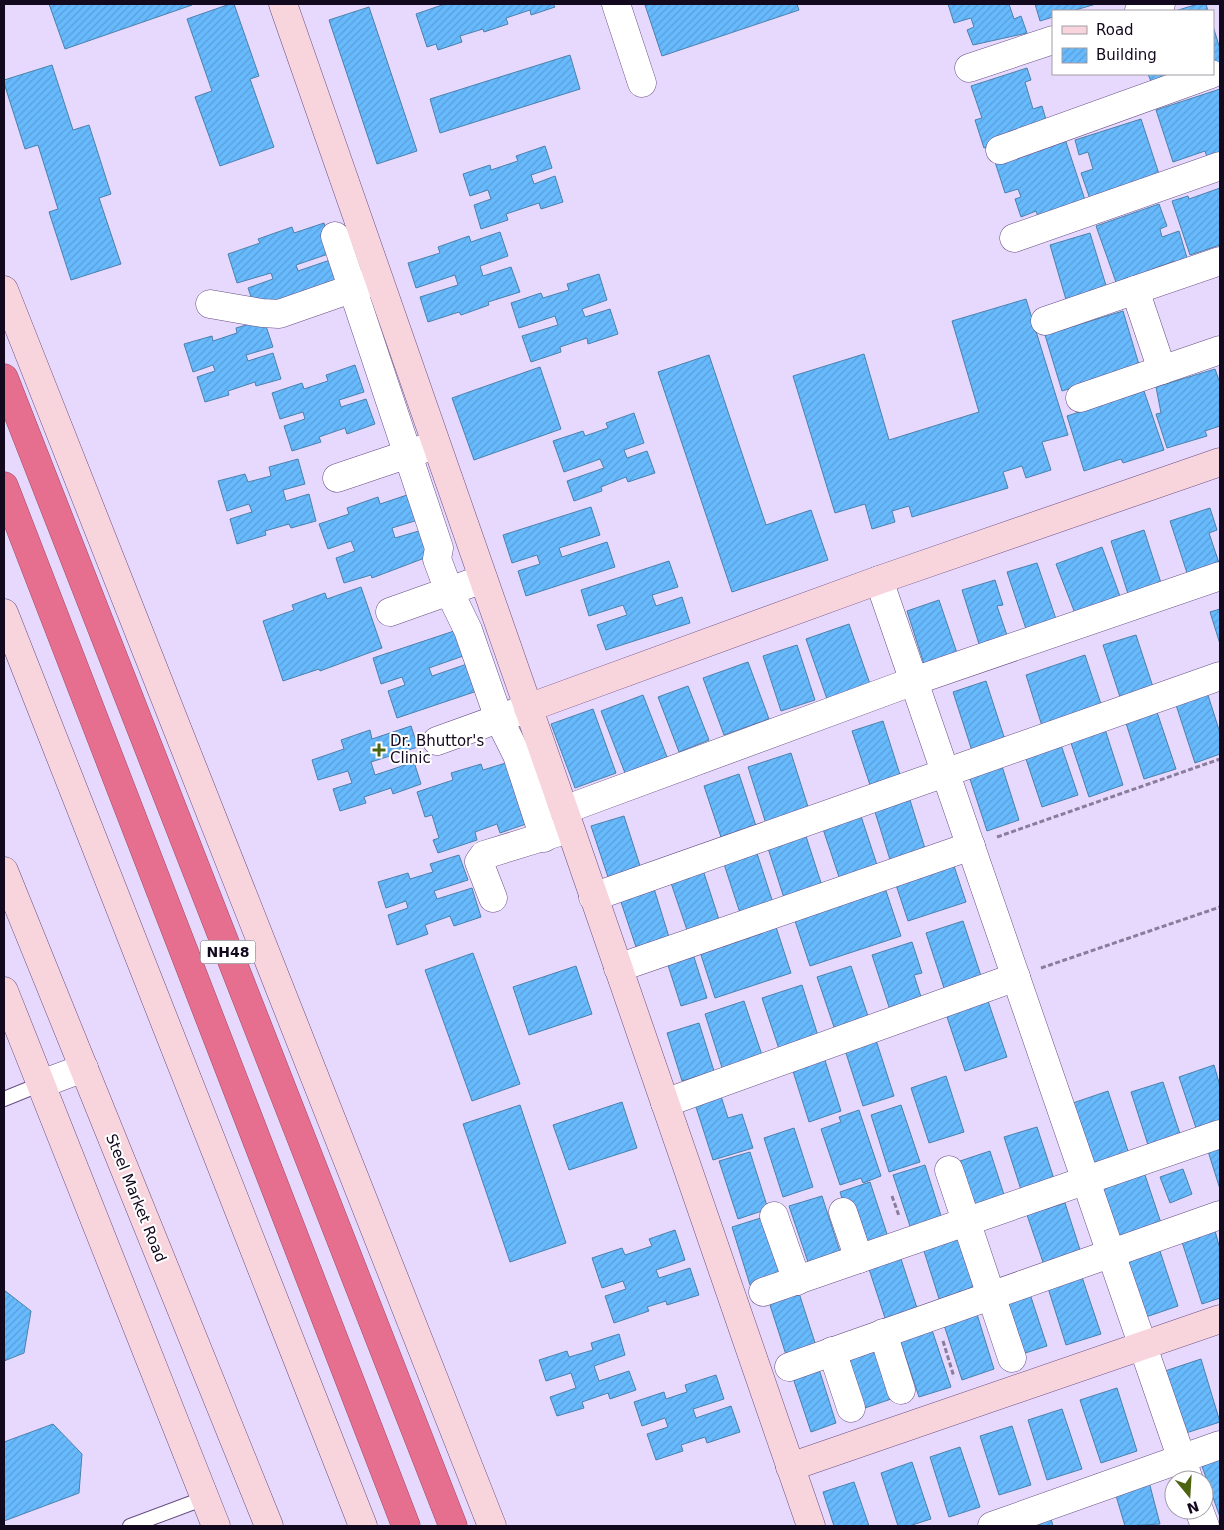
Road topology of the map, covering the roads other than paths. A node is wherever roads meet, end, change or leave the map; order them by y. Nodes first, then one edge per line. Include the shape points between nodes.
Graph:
1 (283, 4) edge
2 (616, 4) edge
3 (1161, 4) edge
4 (1142, 10) edge
5 (1052, 40) edge
6 (969, 68) dead end
7 (1206, 75) edge
8 (642, 83) dead end
9 (1000, 150) dead end
10 (1220, 166) edge
11 (335, 236) dead end
12 (1014, 238) dead end
13 (1220, 261) edge
14 (379, 279) junction
15 (351, 289) junction
16 (4, 290) edge
17 (1135, 290) junction
18 (210, 304) dead end
19 (1045, 321) dead end
20 (1220, 350) edge
21 (1162, 370) junction
22 (4, 378) edge
23 (1080, 398) dead end
24 (437, 445) junction
25 (407, 455) junction
26 (1220, 462) edge
27 (337, 478) dead end
28 (4, 486) edge
29 (1220, 576) edge
30 (483, 579) junction
31 (879, 580) junction
32 (449, 591) junction
33 (390, 612) dead end
34 (4, 613) edge
35 (1220, 676) edge
36 (914, 681) junction
37 (528, 708) junction
38 (499, 719) junction
39 (436, 742) dead end
40 (946, 773) junction
41 (567, 819) junction
42 (544, 838) junction
43 (971, 846) junction
44 (4, 870) edge
45 (594, 897) junction
46 (492, 898) dead end
47 (12, 916) edge
48 (618, 968) junction
49 (1016, 977) junction
50 (4, 991) edge
51 (84, 1068) junction
52 (41, 1084) junction
53 (4, 1099) edge
54 (665, 1103) junction
55 (1220, 1134) edge
56 (949, 1170) dead end
57 (1085, 1180) junction
58 (843, 1212) dead end
59 (1220, 1215) edge
60 (774, 1216) dead end
61 (967, 1222) junction
62 (1111, 1252) junction
63 (859, 1259) junction
64 (797, 1281) junction
65 (762, 1292) dead end
66 (992, 1294) junction
67 (1220, 1319) edge
68 (883, 1333) junction
69 (1143, 1346) junction
70 (832, 1351) junction
71 (1012, 1358) dead end
72 (789, 1367) dead end
73 (901, 1390) dead end
74 (850, 1408) dead end
75 (1220, 1445) edge
76 (790, 1467) junction
77 (1186, 1469) edge
78 (205, 1498) junction
79 (1220, 1521) edge
80 (130, 1526) edge
81 (216, 1526) edge
82 (269, 1526) edge
83 (362, 1526) edge
84 (406, 1526) edge
85 (453, 1526) edge
86 (492, 1526) edge
87 (811, 1526) edge
88 (992, 1526) edge
89 (1205, 1526) edge

1 - 14 street
2 - 8 street
3 - 4 street
5 - 6 street
7 - 9 street
10 - 12 street
11 - 15 street
13 - 17 street
14 - 15 street
14 - 24 street
15 - 18 street via 279,314
15 - 25 street
16 - 86 street
17 - 19 street
17 - 21 street
20 - 21 street
21 - 23 street
22 - 85 highway, NH48
24 - 25 street
24 - 30 street
25 - 27 street
25 - 32 street via 439,548 437,559
26 - 31 street
28 - 84 highway, NH48
29 - 36 street
30 - 32 street
30 - 37 street
31 - 36 street
31 - 37 street
32 - 33 street
32 - 38 street via 468,630
34 - 83 street
35 - 40 street
36 - 40 street
36 - 41 street
37 - 38 street
37 - 41 street
38 - 39 street
38 - 42 street via 517,755
40 - 43 street
40 - 45 street
41 - 42 street
41 - 45 street
42 - 46 street via 484,855 479,862
43 - 48 street
43 - 49 street
44 - 47 street, Steel Market Road
45 - 48 street
47 - 51 street, Steel Market Road
48 - 54 street
49 - 54 street
49 - 57 street
50 - 52 street
51 - 52 street
51 - 82 street, Steel Market Road
52 - 53 lane
52 - 78 street
54 - 76 street
55 - 57 street
56 - 61 street
57 - 61 street
57 - 62 street
58 - 63 street
59 - 62 street
60 - 64 street
61 - 63 street
61 - 66 street
62 - 66 street
62 - 69 street
63 - 64 street
64 - 65 street
66 - 68 street
66 - 71 street
67 - 69 street
68 - 70 street
68 - 73 street
69 - 76 street
69 - 77 street
70 - 72 street
70 - 74 street
75 - 77 street
76 - 87 street
77 - 88 street
78 - 80 lane
78 - 81 street
79 - 89 street

